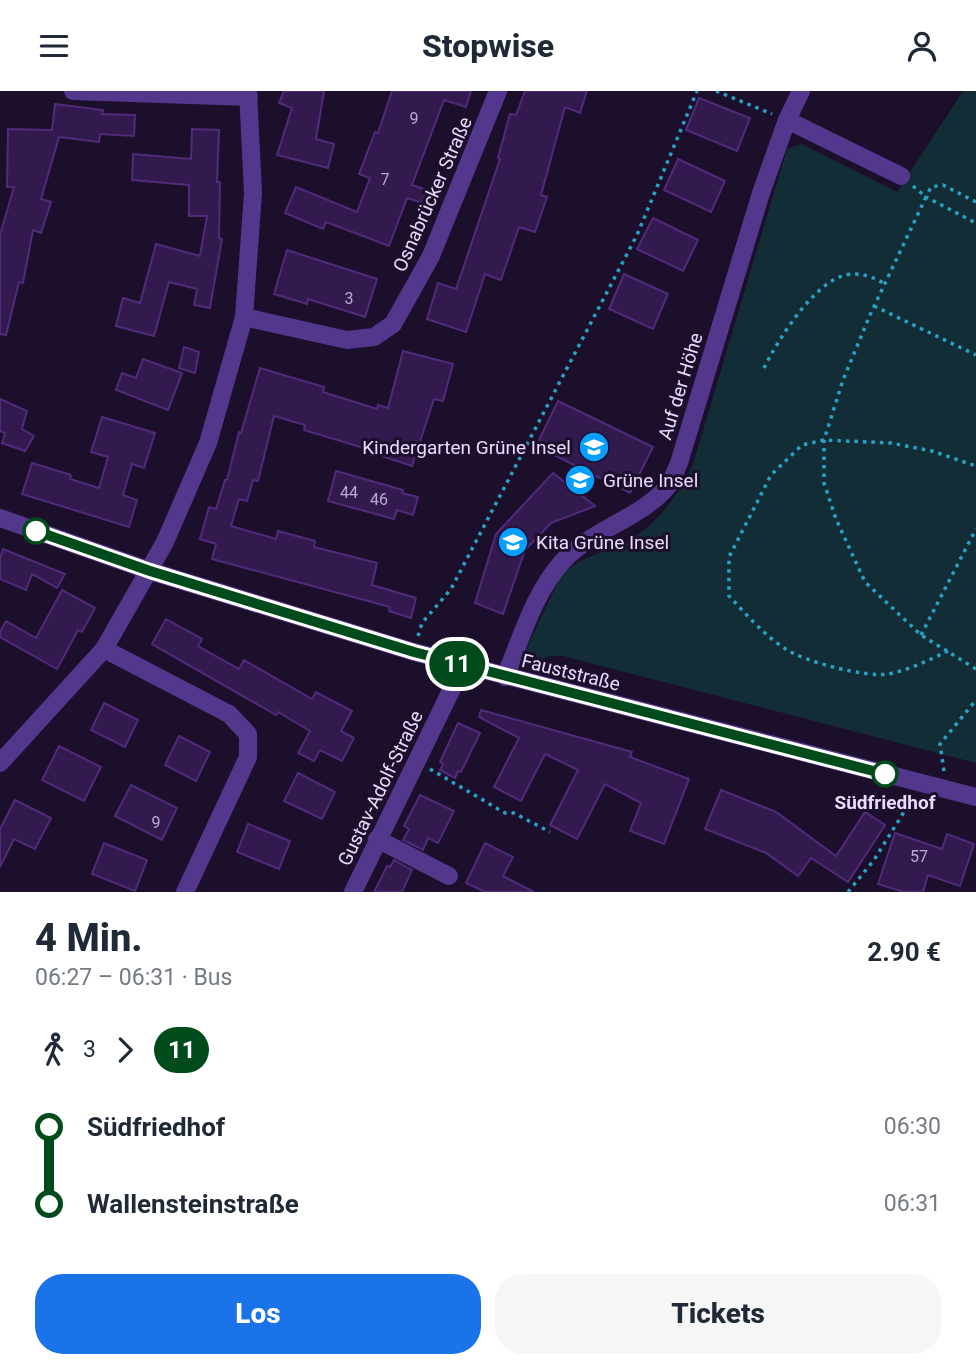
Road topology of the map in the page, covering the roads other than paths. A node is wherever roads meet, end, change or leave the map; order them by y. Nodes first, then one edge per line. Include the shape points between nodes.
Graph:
1 (73, 91) edge
2 (498, 91) edge
3 (801, 91) edge
4 (249, 94) edge
5 (787, 120) junction
6 (901, 176) road end
7 (244, 317) junction
8 (0, 518) edge
9 (150, 571) junction
10 (104, 649) junction
11 (463, 666) junction
12 (505, 677) junction
13 (1, 759) edge
14 (976, 797) edge
15 (377, 839) junction
16 (449, 876) dead end
17 (185, 892) edge
18 (353, 892) edge

1 - 4 street
2 - 7 street, Osnabrücker Straße via 431,256 393,324 374,337 347,340
3 - 5 street, Auf der Höhe
4 - 7 street via 253,193
5 - 6 street
5 - 12 street, Auf der Höhe via 669,483 562,561 536,603
7 - 9 street via 208,443
8 - 9 street, Fauststraße
9 - 10 street
9 - 11 street, Fauststraße
10 - 13 street
10 - 17 street via 229,714 248,734 248,757
11 - 12 street, Fauststraße
11 - 15 street, Gustav-Adolf-Straße
12 - 14 street, Fauststraße
15 - 16 street
15 - 18 street, Gustav-Adolf-Straße

